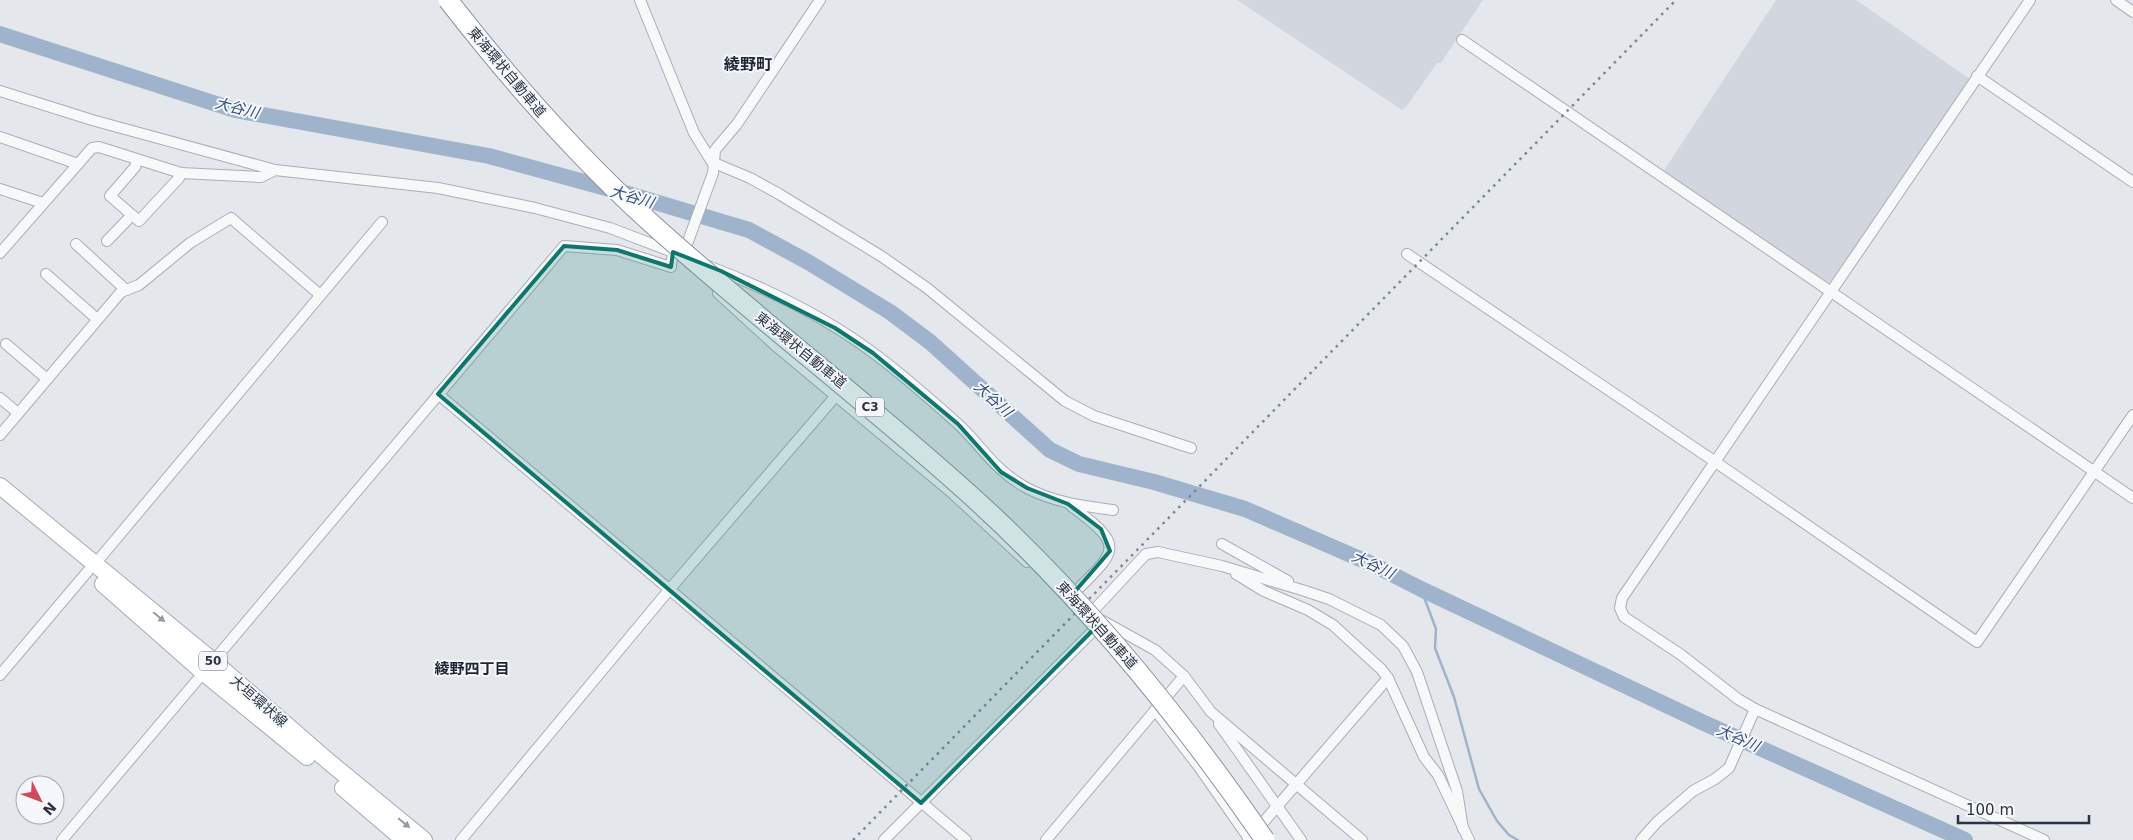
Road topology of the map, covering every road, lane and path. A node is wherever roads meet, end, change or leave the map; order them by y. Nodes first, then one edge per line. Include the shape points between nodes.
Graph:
1 (448, 0) edge
2 (640, 0) edge
3 (820, 0) edge
4 (2030, 0) edge
5 (2116, 0) edge
6 (2133, 12) edge
7 (1462, 40) dead end
8 (1977, 76) junction
9 (0, 91) edge
10 (0, 137) edge
11 (137, 160) junction
12 (78, 164) junction
13 (712, 168) junction
14 (275, 170) junction
15 (181, 173) junction
16 (2133, 182) edge
17 (0, 189) edge
18 (43, 203) junction
19 (132, 215) junction
20 (382, 222) dead end
21 (108, 241) dead end
22 (4, 243) edge
23 (76, 244) dead end
24 (0, 253) edge
25 (1407, 254) dead end
26 (680, 255) junction
27 (46, 274) dead end
28 (126, 290) junction
29 (1830, 291) junction
30 (319, 294) junction
31 (97, 319) junction
32 (6, 344) dead end
33 (46, 379) junction
34 (849, 381) dead end
35 (438, 394) junction
36 (836, 396) junction
37 (0, 398) edge
38 (18, 413) junction
39 (2133, 415) edge
40 (0, 435) edge
41 (1191, 448) dead end
42 (1714, 461) junction
43 (2095, 472) junction
44 (0, 486) edge
45 (2133, 498) edge
46 (0, 499) edge
47 (1068, 504) junction
48 (1113, 510) dead end
49 (1222, 544) dead end
50 (1222, 566) junction
51 (91, 567) junction
52 (670, 590) junction
53 (1302, 590) junction
54 (1072, 596) junction
55 (1093, 611) junction
56 (1103, 621) junction
57 (209, 667) junction
58 (0, 675) edge
59 (1184, 676) junction
60 (1388, 678) junction
61 (1155, 710) junction
62 (1211, 712) junction
63 (1753, 713) junction
64 (1296, 784) junction
65 (922, 802) junction
66 (1278, 805) junction
67 (1463, 829) junction
68 (62, 840) edge
69 (404, 840) edge
70 (424, 840) edge
71 (461, 840) edge
72 (884, 840) edge
73 (966, 840) edge
74 (1046, 840) edge
75 (1253, 840) edge
76 (1301, 840) edge
77 (1362, 840) edge
78 (1469, 840) edge
79 (1641, 840) edge
80 (2044, 840) edge

1 - 75 highway, 東海環状自動車道 / C3, bridge via 541,113 649,222 913,444 1038,561 1102,628 1188,732
2 - 13 street via 694,133
3 - 13 street via 737,124 715,150
4 - 8 street
5 - 6 street
7 - 29 street
8 - 16 street
8 - 29 street
9 - 14 street
10 - 12 street
11 - 12 street via 99,147 92,148
11 - 15 street
11 - 19 street via 135,168 110,196
12 - 18 street
13 - 26 street via 687,246
13 - 41 street via 750,178 880,256 926,288 1065,401 1094,416
14 - 15 street via 262,177
14 - 26 street via 438,188 610,228
15 - 19 street via 139,221
17 - 18 street
18 - 22 street
19 - 21 street
20 - 30 street
22 - 24 street
23 - 28 street
25 - 42 street
26 - 35 street via 671,267 617,250 564,246
26 - 36 street via 690,268 777,347
26 - 47 street via 745,282 835,328 873,352 958,424 1001,472 1027,488
27 - 31 street
28 - 30 street via 139,285 190,244 231,218
28 - 31 street
29 - 42 street
29 - 43 street
30 - 51 street
31 - 33 street
32 - 33 street
33 - 38 street
34 - 36 street
35 - 52 street
35 - 57 street
36 - 52 street
36 - 54 street via 952,493 1052,585
37 - 38 street
38 - 40 street
39 - 43 street
42 - 43 street via 1977,642
42 - 63 street via 1622,598 1620,608 1624,616 1680,654
43 - 45 street
44 - 51 main road, 大垣環状線 / 50
46 - 51 main road, 大垣環状線 / 50
47 - 48 street
47 - 54 street via 1101,529 1109,540 1110,551 1103,564
49 - 53 street
50 - 53 street
50 - 55 street via 1158,552 1146,554
50 - 60 street via 1333,625
51 - 57 main road, 大垣環状線 / 50
51 - 58 street
52 - 65 street
52 - 71 street
53 - 67 street via 1329,599 1381,625 1403,646 1417,672 1457,791
54 - 55 street
55 - 56 street
56 - 59 street via 1155,650
56 - 65 street
57 - 68 street
57 - 69 main road, 大垣環状線 / 50
57 -> 70 main road, 大垣環状線 / 50
59 - 61 street
59 - 62 street
60 - 64 street
60 - 67 street via 1424,757 1438,775
61 - 74 street
61 - 75 street
62 - 64 street
62 - 66 street
63 - 79 street via 1729,768 1693,791
63 - 80 street
64 - 66 street
64 - 77 street
65 - 72 street
65 - 73 street
66 - 75 street
66 - 76 street
67 - 78 street

